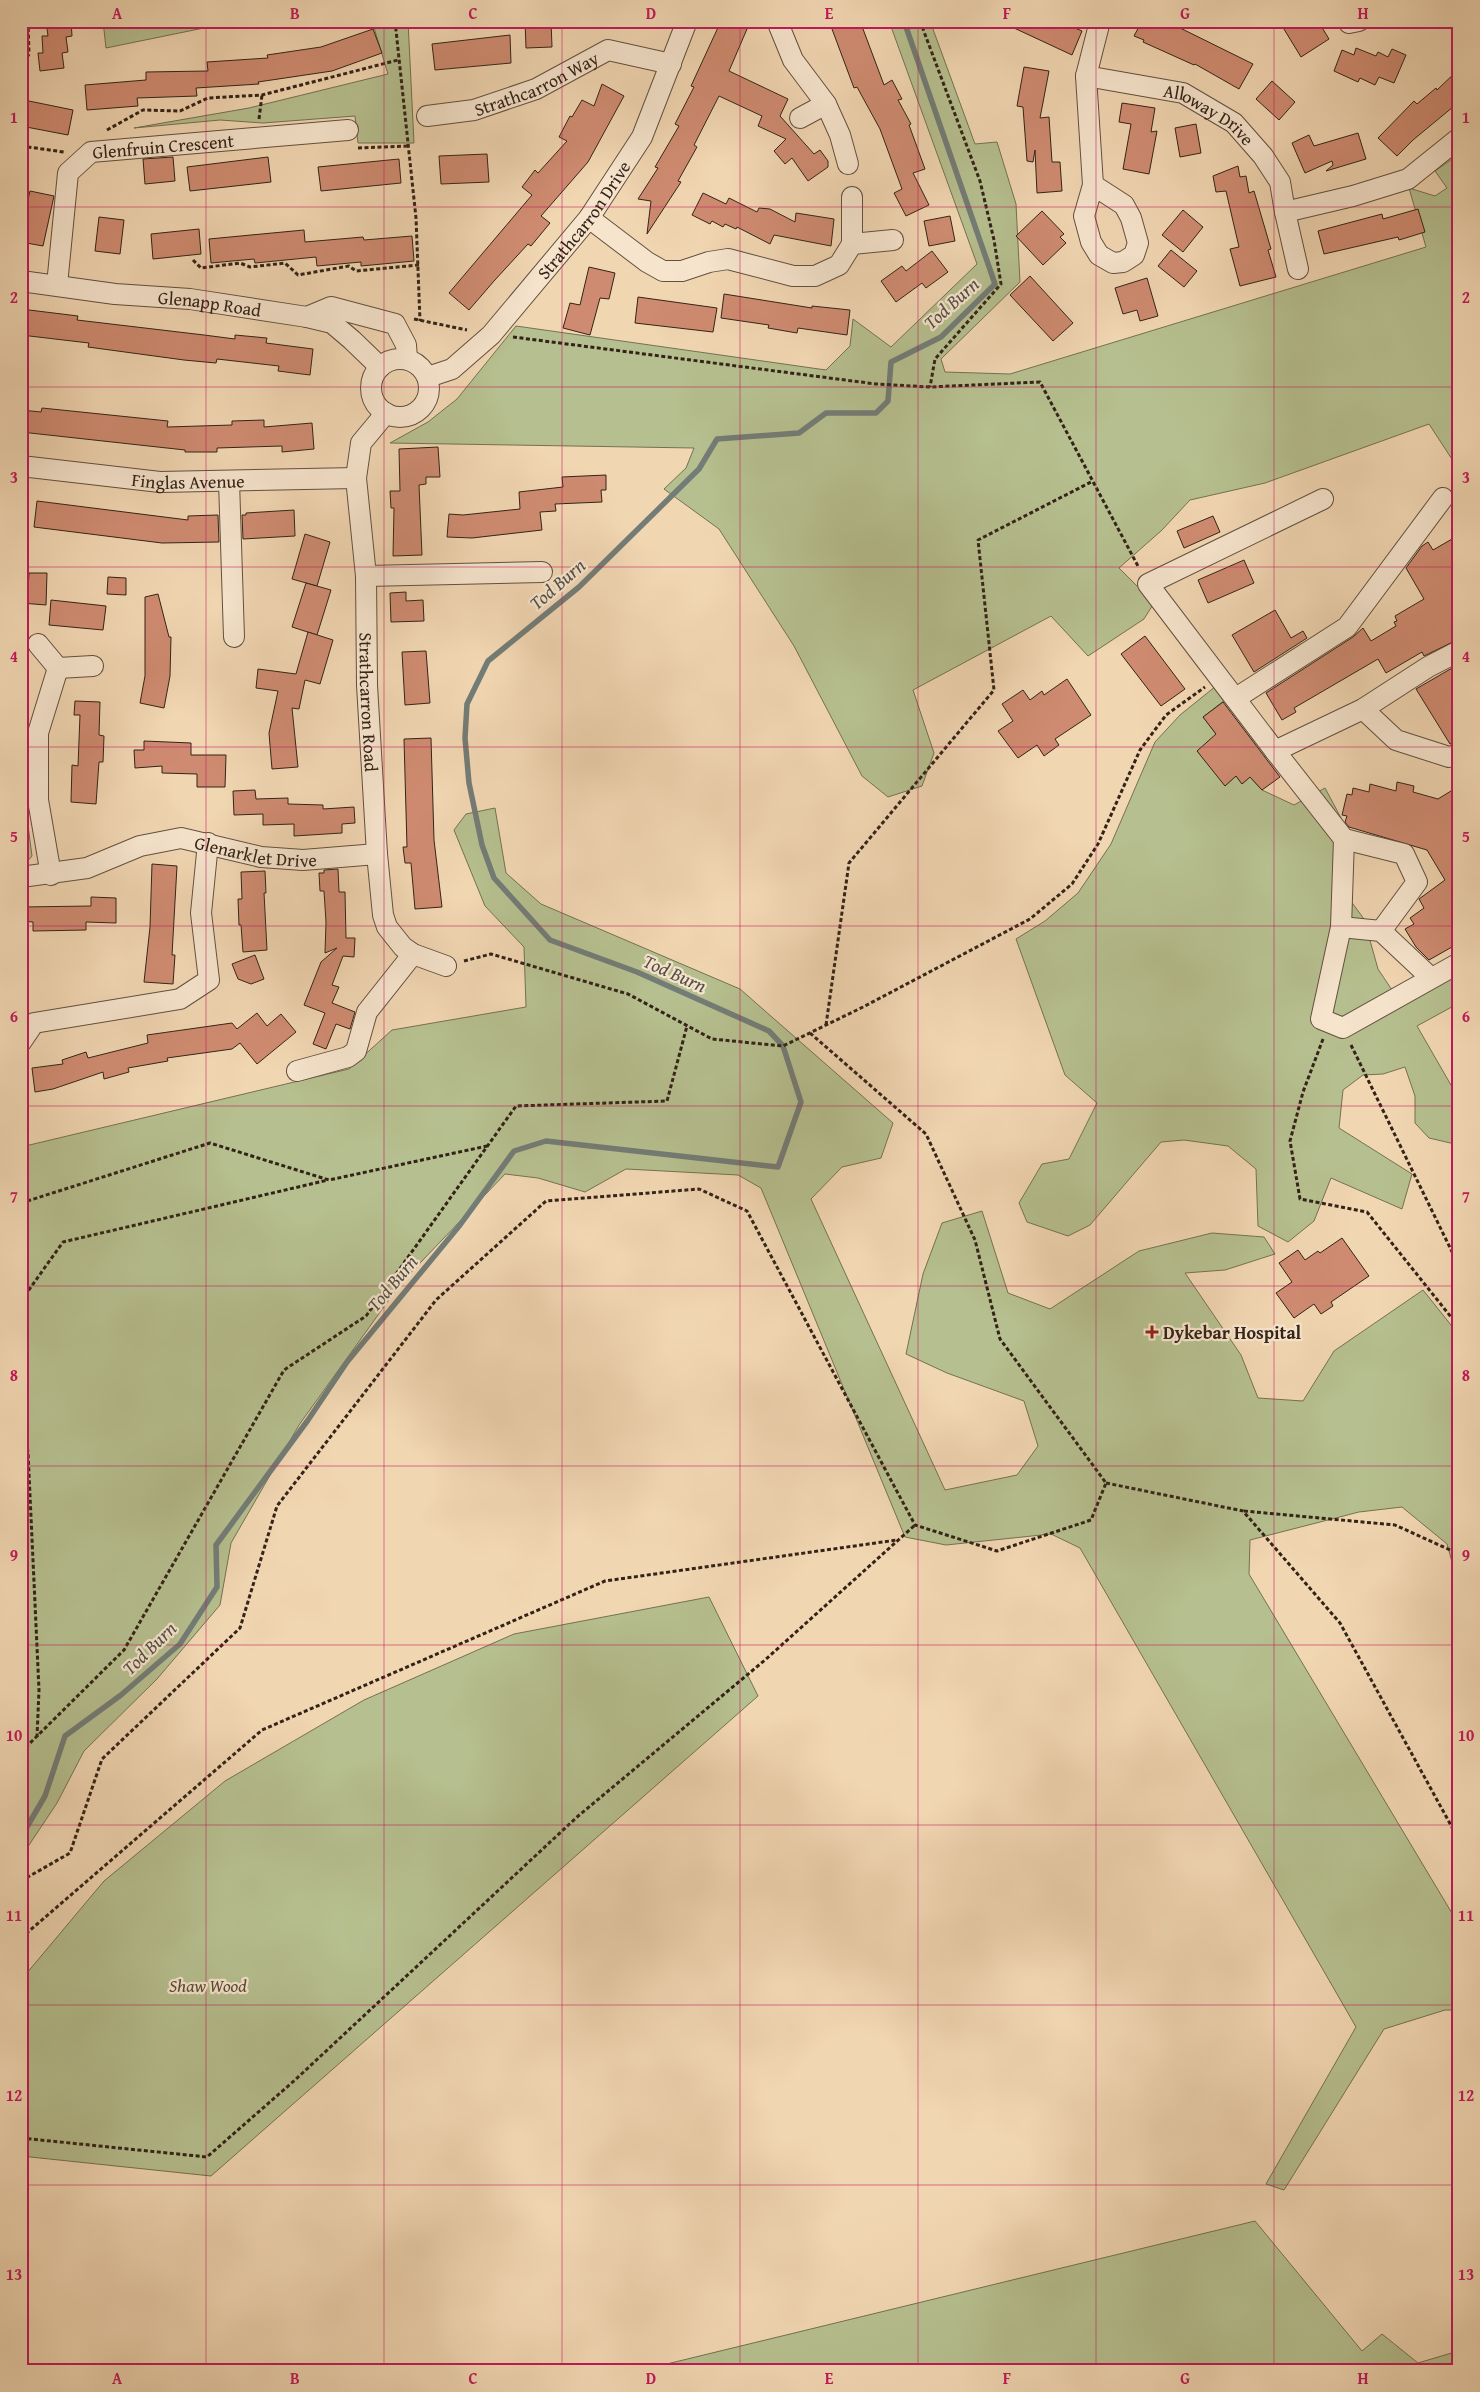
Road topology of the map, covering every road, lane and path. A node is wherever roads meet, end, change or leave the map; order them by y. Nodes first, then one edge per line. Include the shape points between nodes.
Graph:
1 (28, 21) edge
2 (395, 21) edge
3 (688, 21) edge
4 (777, 21) edge
5 (920, 21) edge
6 (1100, 21) edge
7 (1348, 21) edge
8 (1359, 21) edge
9 (398, 60) junction
10 (670, 64) junction
11 (21, 69) edge
12 (1086, 76) junction
13 (826, 104) junction
14 (427, 116) dead end
15 (800, 118) dead end
16 (348, 130) joint
17 (101, 134) dead end
18 (1459, 138) edge
19 (21, 146) edge
20 (410, 146) junction
21 (67, 152) dead end
22 (848, 164) dead end
23 (1093, 185) dead end
24 (852, 197) dead end
25 (1285, 212) junction
26 (589, 218) junction
27 (893, 240) dead end
28 (852, 244) junction
29 (193, 260) dead end
30 (419, 265) junction
31 (1298, 269) dead end
32 (21, 281) edge
33 (57, 285) junction
34 (307, 317) junction
35 (420, 321) dead end
36 (491, 335) junction
37 (407, 359) junction
38 (380, 367) junction
39 (428, 378) junction
40 (930, 386) junction
41 (386, 413) junction
42 (21, 466) edge
43 (356, 478) junction
44 (229, 481) junction
45 (1093, 481) junction
46 (1324, 498) dead end
47 (1443, 498) dead end
48 (542, 572) dead end
49 (366, 576) junction
50 (1148, 584) junction
51 (234, 637) dead end
52 (38, 644) dead end
53 (1459, 651) edge
54 (93, 666) dead end
55 (58, 668) junction
56 (1220, 677) junction
57 (1236, 698) junction
58 (1363, 709) junction
59 (1274, 751) junction
60 (1459, 754) edge
61 (1344, 839) junction
62 (208, 844) junction
63 (377, 854) junction
64 (51, 875) junction
65 (21, 878) edge
66 (1341, 927) junction
67 (1381, 931) junction
68 (413, 954) junction
69 (1459, 962) edge
70 (446, 966) joint
71 (1431, 978) junction
72 (826, 1025) junction
73 (1336, 1025) junction
74 (687, 1026) junction
75 (810, 1033) junction
76 (21, 1042) edge
77 (297, 1071) dead end
78 (488, 1146) junction
79 (329, 1180) junction
80 (21, 1203) edge
81 (1459, 1266) edge
82 (21, 1301) edge
83 (1459, 1327) edge
84 (21, 1416) edge
85 (1106, 1483) junction
86 (1243, 1511) junction
87 (915, 1525) junction
88 (898, 1540) junction
89 (1459, 1554) edge
90 (37, 1737) junction
91 (21, 1752) edge
92 (1459, 1840) edge
93 (21, 1881) edge
94 (21, 1938) edge
95 (21, 2138) edge

1 - 11 path via 29,54
2 - 9 path
3 - 10 street, Strathcarron Drive
4 - 13 street via 793,60
5 - 40 path via 980,181 1001,284 935,359
6 - 12 street
7 - 8 street
9 - 17 path via 262,95 208,98 180,111 143,110
9 - 20 path
10 - 14 street, Strathcarron Way via 608,50 536,89 474,110
10 - 26 street, Strathcarron Drive via 642,137
12 - 23 street
12 - 25 street, Alloway Drive via 1184,92 1234,123 1263,156 1280,182
13 - 15 street
13 - 22 street
16 - 20 path via 356,148
16 - 33 street, Glenfruin Crescent via 91,152 68,173
18 - 25 street via 1408,179
19 - 21 path
20 - 30 path
24 - 28 street
25 - 31 street, Alloway Drive
26 - 28 street via 663,271 682,271 728,258 793,276 815,276 839,265
26 - 36 street, Strathcarron Drive
27 - 28 street
29 - 30 path via 201,268 240,263 250,267 286,263 298,275 349,266 356,271
30 - 35 path
32 - 33 street, Glenapp Road
33 - 34 street, Glenapp Road via 116,294 190,299
34 - 37 street via 331,308 395,324 406,345
34 - 38 street, Glenapp Road via 332,323
36 - 39 street, Strathcarron Drive via 452,369
36 - 40 path via 876,384
37 - 38 street via 391,360
37 - 39 street via 416,363
38 - 41 street via 371,386 372,396
39 - 41 street via 427,398 416,412 399,417
40 - 45 path via 1040,382
41 - 43 street, Strathcarron Road via 361,443
42 - 44 street, Finglas Avenue via 160,482
43 - 44 street, Finglas Avenue
43 - 49 street, Strathcarron Road
44 - 51 street
45 - 50 path
45 - 72 path via 978,540 994,690 849,863
46 - 50 street
47 - 57 street via 1347,627
48 - 49 street
49 - 63 street, Strathcarron Road via 367,685
50 - 56 street
52 - 55 street
53 - 58 street
54 - 55 street
55 - 64 street via 38,733 38,800
56 - 57 street
56 - 72 path via 1166,715 1140,750 1098,844 1072,884 1030,919
57 - 59 street
58 - 59 street
58 - 60 street via 1396,740 1449,757
59 - 61 street
61 - 66 street
61 - 67 street via 1404,854 1416,882
62 - 63 street, Glenarklet Drive via 261,857 304,860
62 - 64 street, Glenarklet Drive via 182,838 140,846 87,868
62 - 76 street via 201,912 209,980 180,999 34,1023
63 - 68 street, Strathcarron Road via 387,927 403,948
64 - 65 street, Glenarklet Drive
66 - 67 street
66 - 73 street via 1321,1019
67 - 71 street
68 - 70 street, Strathcarron Road
68 - 77 street via 367,1012 356,1051 348,1057
69 - 71 street
70 - 74 path via 491,954 628,994
71 - 73 street
72 - 75 path
73 - 81 path
73 - 83 path via 1303,1092 1290,1141 1300,1199 1367,1212
74 - 75 path via 712,1039 783,1046
74 - 78 path via 667,1101 516,1106
75 - 85 path via 926,1134 976,1240 1000,1339
78 - 79 path
78 - 90 path via 366,1316 284,1370 124,1650
79 - 80 path via 210,1143
79 - 82 path via 63,1242
84 - 90 path via 28,1452 40,1690
85 - 86 path
85 - 87 path via 1091,1520 997,1551
86 - 89 path via 1395,1525
86 - 92 path via 1340,1623
87 - 88 path
87 - 93 path via 747,1211 699,1189 546,1201 436,1300 277,1506 240,1628 102,1759 70,1853
88 - 94 path via 605,1581 262,1730
88 - 95 path via 765,1660 577,1817 295,2080 207,2157
90 - 91 path

